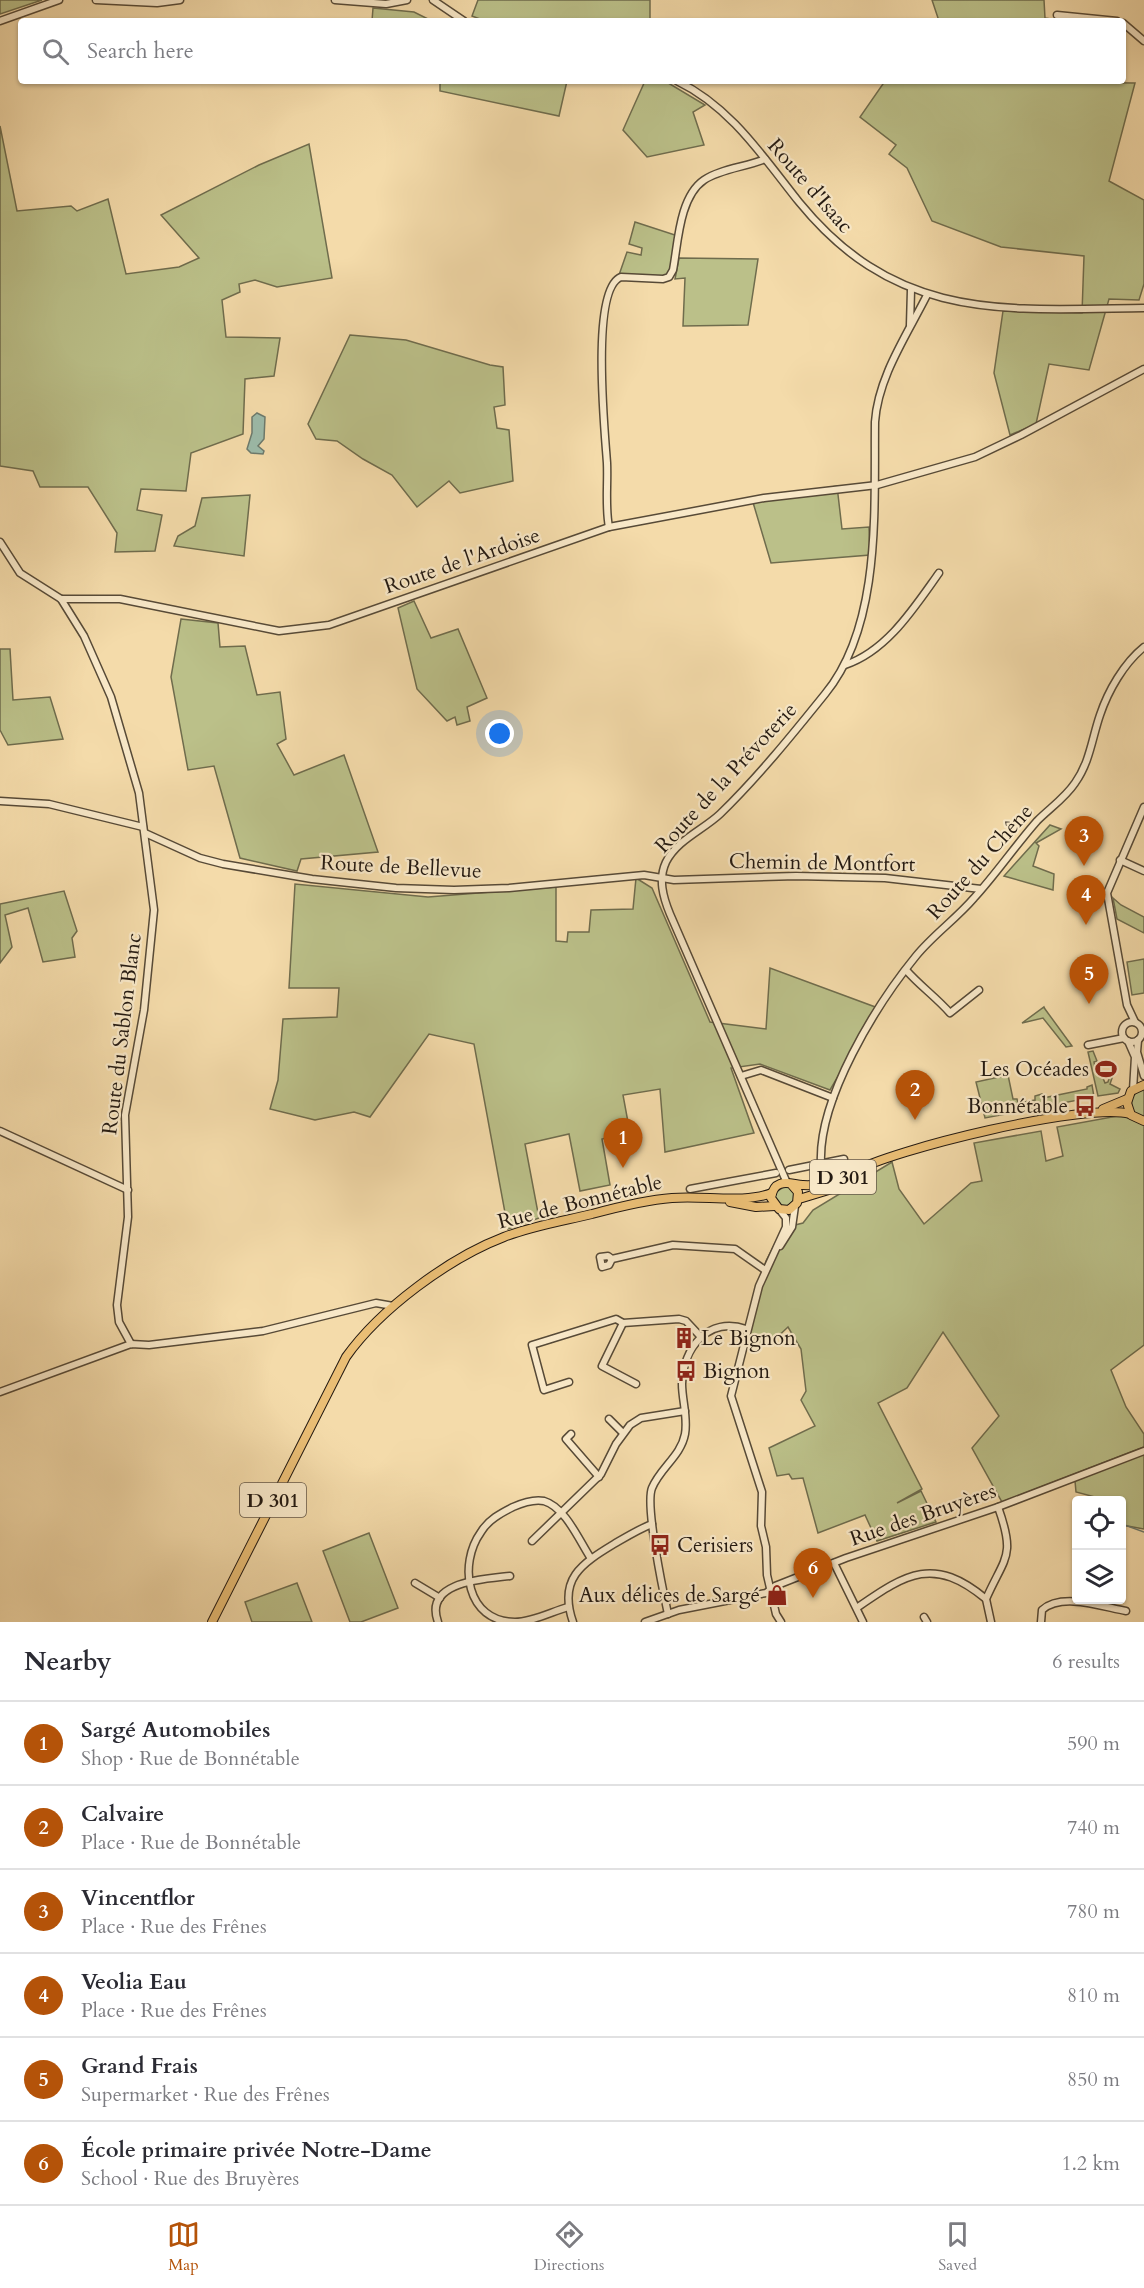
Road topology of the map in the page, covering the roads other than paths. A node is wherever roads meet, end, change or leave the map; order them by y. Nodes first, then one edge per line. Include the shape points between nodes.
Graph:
1 (59, 0) edge
2 (96, 0) edge
3 (180, 0) edge
4 (335, 0) edge
5 (407, 0) edge
6 (433, 0) edge
7 (1057, 15) dead end
8 (460, 18) edge
9 (1087, 18) edge
10 (0, 21) edge
11 (1126, 26) edge
12 (1144, 41) edge
13 (682, 84) edge
14 (765, 159) junction
15 (911, 290) junction
16 (927, 295) junction
17 (1144, 308) edge
18 (910, 326) junction
19 (1144, 369) edge
20 (875, 486) junction
21 (609, 527) junction
22 (0, 542) edge
23 (939, 573) dead end
24 (61, 599) junction
25 (1144, 647) edge
26 (845, 665) junction
27 (0, 801) edge
28 (1144, 807) edge
29 (144, 830) junction
30 (1120, 860) junction
31 (1144, 872) edge
32 (662, 878) junction
33 (981, 889) junction
34 (906, 970) junction
35 (979, 990) dead end
36 (1127, 1005) junction
37 (1140, 1026) edge
38 (1124, 1027) junction
39 (1141, 1037) edge
40 (1126, 1040) junction
41 (1104, 1041) junction
42 (1088, 1045) dead end
43 (741, 1076) junction
44 (1144, 1076) edge
45 (1144, 1085) edge
46 (1133, 1090) junction
47 (833, 1098) junction
48 (1127, 1099) junction
49 (1093, 1112) junction
50 (1130, 1114) junction
51 (1142, 1122) edge
52 (0, 1131) edge
53 (892, 1155) junction
54 (775, 1158) junction
55 (844, 1159) dead end
56 (821, 1163) junction
57 (789, 1170) dead end
58 (776, 1173) junction
59 (789, 1184) junction
60 (128, 1190) junction
61 (773, 1191) junction
62 (691, 1193) junction
63 (797, 1202) junction
64 (777, 1208) junction
65 (773, 1254) junction
66 (612, 1259) dead end
67 (765, 1270) junction
68 (393, 1306) junction
69 (623, 1323) junction
70 (746, 1329) junction
71 (700, 1336) junction
72 (131, 1344) junction
73 (569, 1382) dead end
74 (636, 1384) dead end
75 (0, 1392) edge
76 (685, 1411) junction
77 (609, 1419) dead end
78 (623, 1433) junction
79 (571, 1434) dead end
80 (1144, 1451) edge
81 (599, 1477) junction
82 (998, 1508) junction
83 (561, 1514) junction
84 (652, 1524) junction
85 (532, 1541) dead end
86 (590, 1557) junction
87 (834, 1563) junction
88 (510, 1576) dead end
89 (469, 1582) junction
90 (415, 1583) dead end
91 (771, 1590) junction
92 (440, 1598) junction
93 (986, 1599) junction
94 (568, 1607) junction
95 (858, 1607) junction
96 (1126, 1611) dead end
97 (668, 1614) junction
98 (212, 1622) edge
99 (438, 1622) edge
100 (573, 1622) edge
101 (645, 1622) edge
102 (781, 1622) edge
103 (863, 1622) edge
104 (991, 1622) edge
105 (1041, 1622) edge

1 - 10 street
2 - 3 street
4 - 5 street via 386,4
6 - 8 street
7 - 9 street
11 - 12 street
13 - 14 street, Route d'Isaac via 716,105
14 - 15 street, Route d'Isaac via 820,227 844,250 880,275
14 - 21 street via 705,179 693,191 669,277 621,277 613,284 602,325
15 - 16 street, Route d'Isaac
15 - 18 street, Route de la Prévoterie
16 - 17 street, Route d'Isaac via 982,307
16 - 18 street, Route de la Prévoterie
18 - 20 street, Route de la Prévoterie via 879,399
19 - 20 street, Route de l'Ardoise via 975,457
20 - 21 street, Route de l'Ardoise via 764,498
20 - 26 street, Route de la Prévoterie via 872,563 857,632
21 - 24 street, Route de l'Ardoise via 329,625 302,629 279,631 120,599
22 - 24 street via 20,573
23 - 26 street via 897,628 867,655
24 - 29 street, Route du Sablon Blanc via 84,636 111,697 136,784
25 - 33 street, Route du Chêne via 1110,692 1076,782
26 - 32 street, Route de la Prévoterie via 826,694 736,797 675,849
27 - 29 street, Route de Bellevue via 49,804
28 - 30 street
29 - 32 street, Route de Bellevue via 200,858 223,864 396,888 454,890 644,875
29 - 60 street, Route du Sablon Blanc via 154,910 144,1011 125,1115
30 - 31 street
30 - 36 street via 1107,893
32 - 33 street, Chemin de Montfort via 885,878
32 - 43 street via 670,914
33 - 34 street, Route du Chêne
34 - 35 street via 950,1013
34 - 47 street, Route du Chêne via 858,1046
36 - 37 street
36 - 38 street
37 - 38 street
37 - 39 street
38 - 40 street
38 - 41 street
39 - 40 street
39 - 44 street via 1137,1052
40 - 41 street
40 - 46 street via 1135,1059
41 - 42 street
43 - 47 street via 761,1070
43 - 54 street
45 - 46 main road
46 - 48 main road
47 - 56 street, Route du Chêne via 820,1149
48 - 49 main road, D 301
48 - 50 main road
49 - 50 main road, D 301
49 - 53 main road, D 301
50 - 51 main road
52 - 60 street
53 - 59 main road, D 301 via 830,1183
53 - 63 main road, D 301 via 832,1189
54 - 58 street
54 - 59 street
55 - 56 street
56 - 57 street
58 - 61 street
58 - 62 street
59 - 61 main road
59 - 63 main road via 798,1192
60 - 72 street, Route du Sablon Blanc via 117,1305 119,1322
61 - 62 main road, D 301 via 746,1199
61 - 64 main road
62 - 64 main road, D 301
62 - 68 main road, Rue de Bonnétable / D 301 via 505,1236 472,1252
63 - 64 main road via 786,1210
63 - 65 street via 791,1230
64 - 65 street via 786,1218 786,1227
65 - 67 street
66 - 67 street via 673,1245 735,1249
67 - 70 street
68 - 72 street via 376,1303 263,1331
68 - 98 main road, Rue de Bonnétable / D 301 via 363,1333 346,1357
69 - 71 street via 679,1319
69 - 73 street via 610,1320 532,1345 544,1390
69 - 74 street via 602,1366
70 - 71 street via 718,1327
70 - 91 street via 731,1396 762,1492 761,1526
71 - 76 street via 685,1367
72 - 75 street
76 - 78 street via 641,1418
76 - 84 street via 681,1447 650,1493
77 - 78 street
78 - 81 street
79 - 81 street via 566,1439
80 - 82 street, Rue des Bruyères
81 - 83 street
82 - 87 street, Rue des Bruyères
82 - 93 street via 1008,1555
83 - 85 street
83 - 86 street
83 - 89 street via 543,1501 532,1501 492,1520 475,1540 469,1557
84 - 86 street
84 - 97 street
86 - 94 street via 571,1584
87 - 91 street, Rue des Bruyères
87 - 95 street
88 - 89 street
89 - 92 street via 452,1587
89 - 94 street via 476,1603 505,1620 521,1621
90 - 92 street
91 - 97 street, Rue des Bruyères
91 - 102 street
92 - 99 street via 436,1609
93 - 95 street via 951,1576 922,1573 900,1579
93 - 104 street
94 - 100 street
95 - 103 street
96 - 105 street via 1070,1602 1047,1606 1042,1610
97 - 101 street, Rue des Bruyères

